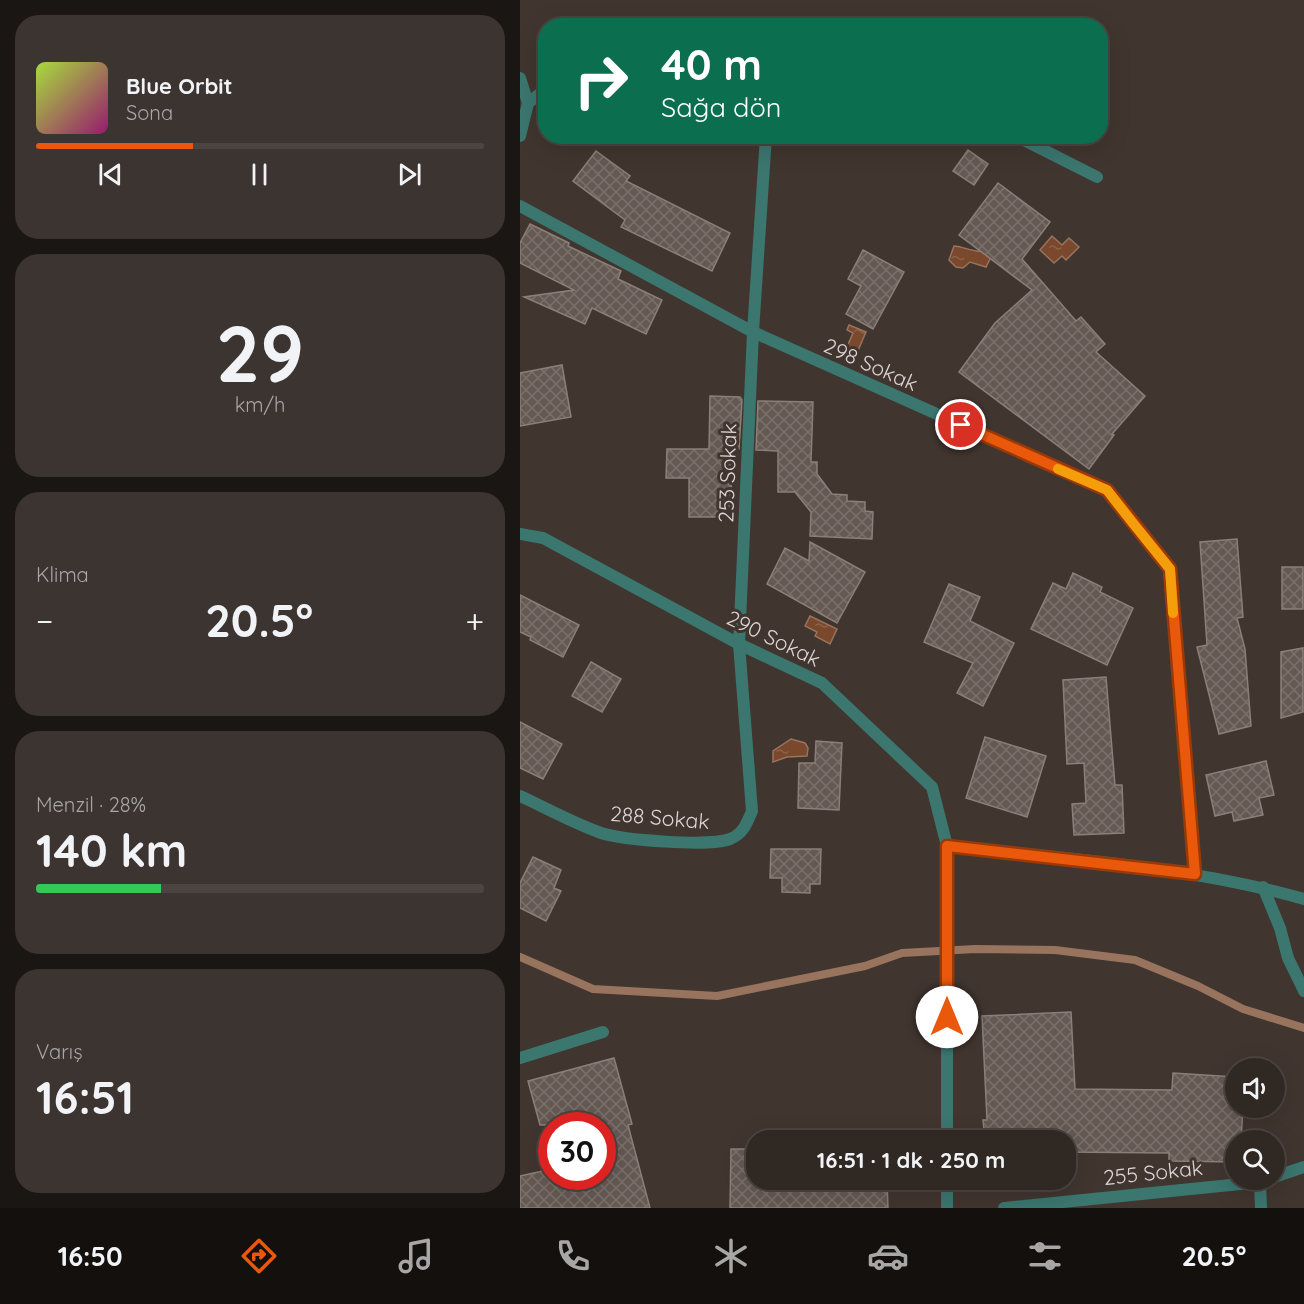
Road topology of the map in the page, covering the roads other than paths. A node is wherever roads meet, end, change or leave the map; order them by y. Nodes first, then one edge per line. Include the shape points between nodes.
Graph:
1 (520, 78) edge
2 (538, 96) edge
3 (529, 103) junction
4 (520, 136) edge
5 (765, 144) edge
6 (1032, 144) edge
7 (1097, 177) dead end
8 (520, 206) edge
9 (753, 332) junction
10 (520, 534) edge
11 (739, 644) junction
12 (520, 796) edge
13 (752, 811) joint
14 (947, 846) junction
15 (1195, 874) junction
16 (1263, 887) junction
17 (1303, 899) edge
18 (1303, 991) edge
19 (603, 1032) dead end
20 (520, 1058) edge
21 (947, 1130) edge
22 (1303, 1169) edge
23 (1285, 1174) edge
24 (1225, 1185) edge
25 (947, 1190) edge
26 (1264, 1190) edge
27 (947, 1208) edge
28 (1009, 1208) edge
29 (1261, 1208) edge

1 - 3 street
2 - 3 street
3 - 4 street
5 - 9 street, 253 Sokak
6 - 7 street
8 - 9 street, 298 Sokak
9 - 11 street, 253 Sokak
9 - 15 street, 298 Sokak via 1107,490 1170,569
10 - 11 street, 290 Sokak via 543,538
11 - 13 street, 253 Sokak
11 - 14 street, 290 Sokak via 822,683 932,787
12 - 13 street, 288 Sokak via 602,833 651,840 712,843 731,839 745,829
14 - 15 street
14 - 21 street, 290 Sokak
15 - 16 street
16 - 17 street
16 - 18 street
19 - 20 street
22 - 23 street
24 - 28 street, 255 Sokak
25 - 27 street
26 - 29 street

